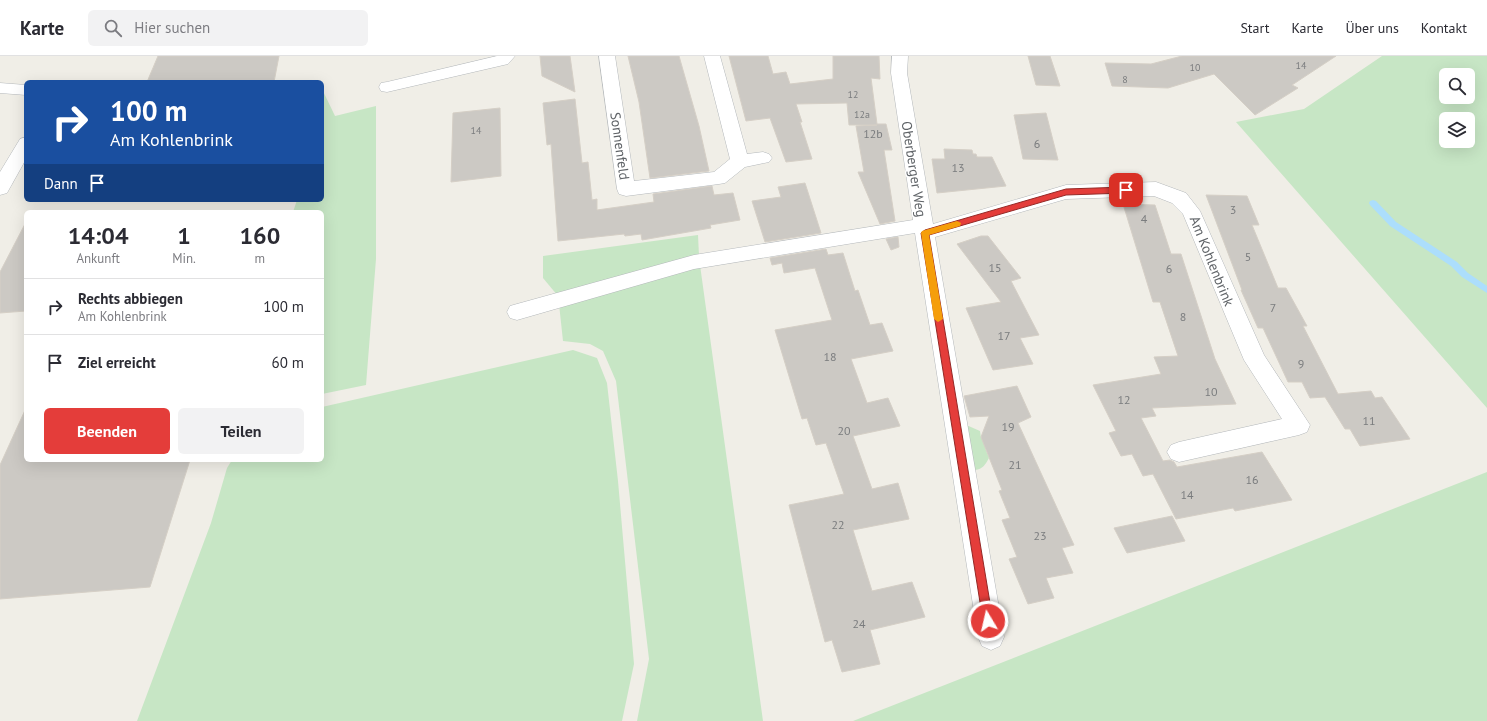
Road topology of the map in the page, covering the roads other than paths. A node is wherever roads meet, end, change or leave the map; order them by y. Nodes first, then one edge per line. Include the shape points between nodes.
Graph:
1 (507, 56) edge
2 (607, 56) edge
3 (712, 56) edge
4 (900, 56) edge
5 (387, 87) dead end
6 (0, 88) edge
7 (24, 90) edge
8 (24, 146) edge
9 (763, 158) dead end
10 (740, 161) junction
11 (0, 188) edge
12 (924, 229) junction
13 (517, 312) dead end
14 (1178, 452) dead end
15 (991, 637) dead end

1 - 5 street via 502,60
2 - 10 street, Sonnenfeld via 626,188 719,178
3 - 10 street
4 - 12 street, Oberberger Weg via 899,73
6 - 7 street
8 - 11 street
9 - 10 street
12 - 13 street via 694,262
12 - 14 street, Am Kohlenbrink via 1066,192 1156,189 1179,198 1191,211 1255,360 1299,425
12 - 15 street, Oberberger Weg

